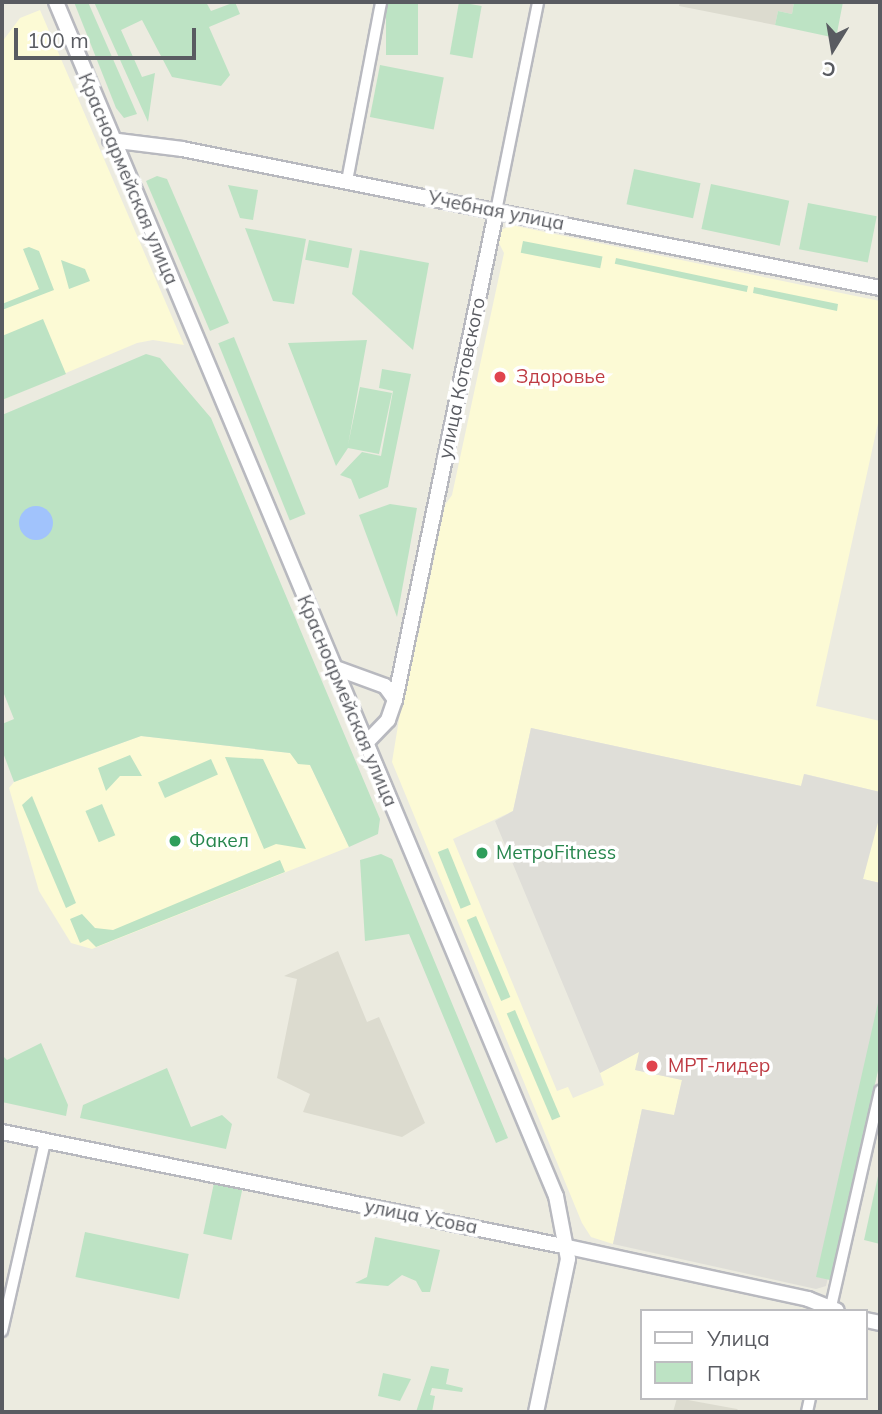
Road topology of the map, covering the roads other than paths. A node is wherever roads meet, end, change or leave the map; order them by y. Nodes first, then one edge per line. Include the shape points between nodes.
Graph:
1 (55, 2) edge
2 (381, 2) edge
3 (538, 2) edge
4 (110, 140) junction
5 (346, 181) junction
6 (496, 211) junction
7 (880, 288) edge
8 (332, 667) junction
9 (395, 701) junction
10 (365, 744) junction
11 (880, 1091) edge
12 (2, 1132) edge
13 (45, 1141) junction
14 (568, 1247) junction
15 (830, 1309) edge
16 (832, 1309) edge
17 (2, 1331) edge
18 (536, 1412) edge

1 - 4 main road, Красноармейская улица
2 - 5 street
3 - 6 street, улица Котовского
4 - 5 main road, Учебная улица via 134,140
4 - 8 main road, Красноармейская улица
5 - 6 main road, Учебная улица
6 - 7 main road, Учебная улица
6 - 9 main road, улица Котовского
8 - 9 main road via 385,686
8 - 10 main road, Красноармейская улица
9 - 10 main road, улица Котовского via 388,720
10 - 14 main road, Красноармейская улица via 550,1178
11 - 16 street
12 - 13 main road, улица Усова
13 - 14 main road, улица Усова
13 - 17 street
14 - 15 main road, улица Усова via 808,1299
14 - 18 main road, Красноармейская улица

